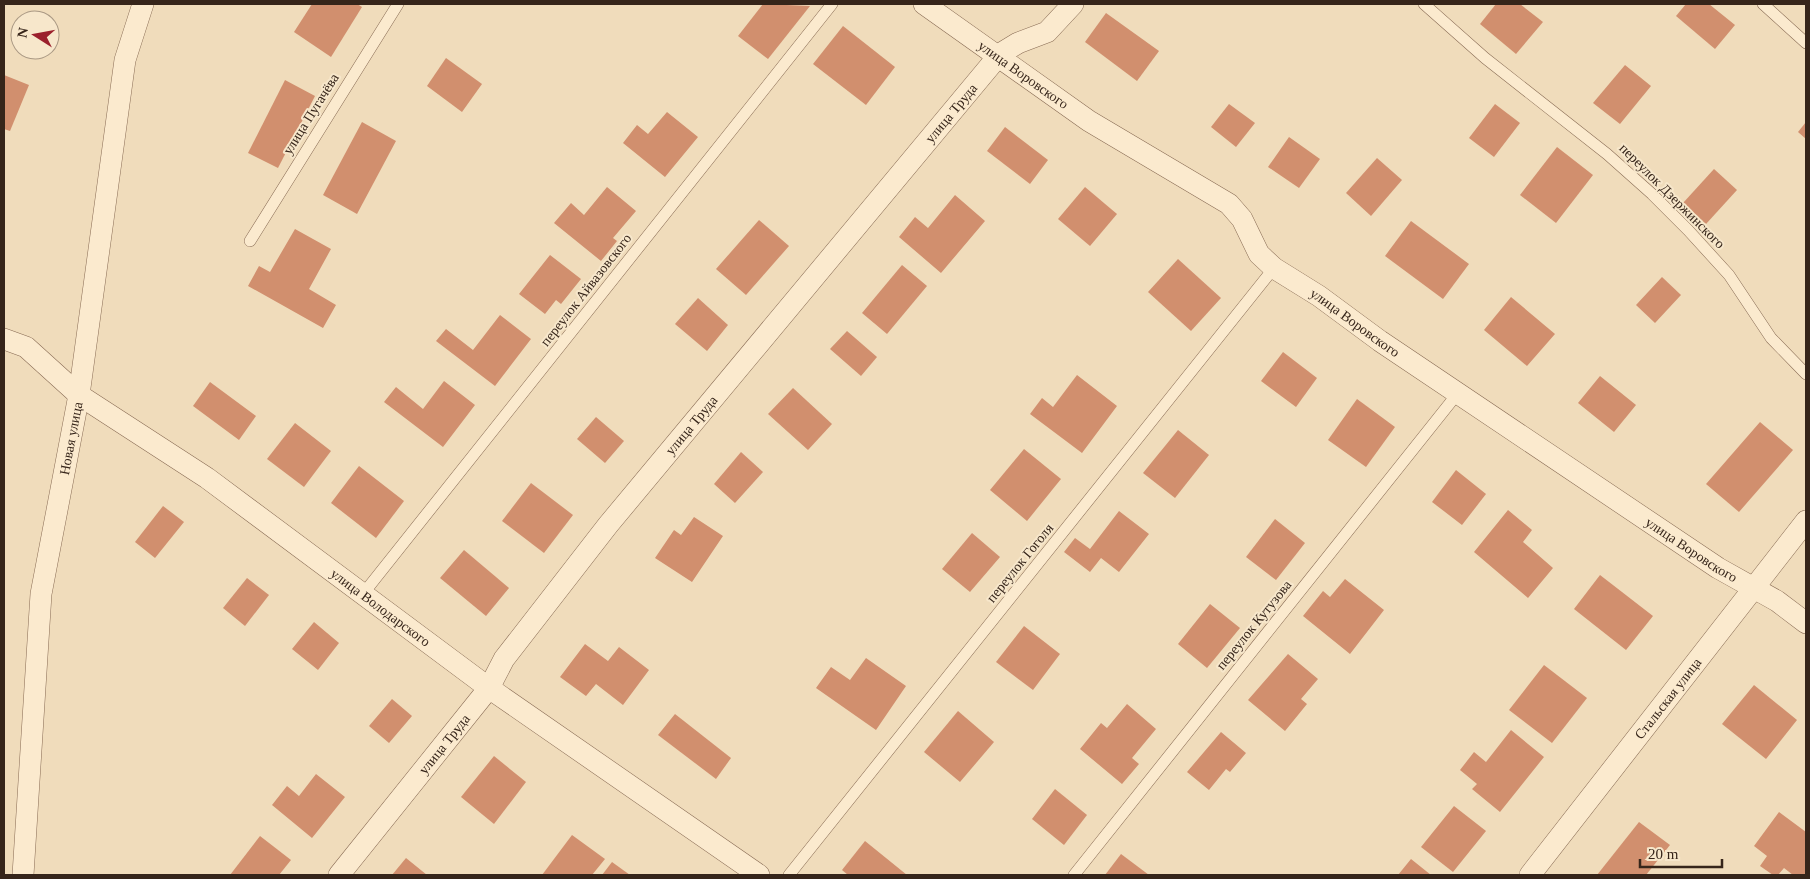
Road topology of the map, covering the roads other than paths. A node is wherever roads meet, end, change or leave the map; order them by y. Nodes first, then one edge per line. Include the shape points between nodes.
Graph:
1 (143, 4) edge
2 (398, 4) edge
3 (832, 4) edge
4 (924, 4) edge
5 (1073, 4) edge
6 (1424, 4) edge
7 (1763, 4) edge
8 (1806, 43) edge
9 (998, 57) junction
10 (250, 241) dead end
11 (1274, 268) junction
12 (4, 339) edge
13 (1806, 374) edge
14 (1458, 392) junction
15 (79, 396) junction
16 (1806, 521) edge
17 (1756, 588) junction
18 (363, 594) junction
19 (1806, 623) edge
20 (489, 688) junction
21 (23, 875) edge
22 (338, 875) edge
23 (760, 875) edge
24 (789, 875) edge
25 (1074, 875) edge
26 (1530, 875) edge

1 - 15 street, Новая улица via 125,60
2 - 10 lane, улица Пугачёва
3 - 18 lane, переулок Айвазовского
4 - 9 street, улица Воровского
5 - 9 street, улица Труда via 1047,32 1018,43
6 - 13 lane, переулок Дзержинского via 1652,194 1729,276 1771,338
7 - 8 lane
9 - 11 street, улица Воровского via 1089,121 1229,204 1242,219 1259,254
9 - 20 street, улица Труда via 608,525 504,658
11 - 14 street, улица Воровского
11 - 24 lane, переулок Гоголя
12 - 15 street, улица Володарского via 26,348
14 - 17 street, улица Воровского via 1718,568
14 - 25 lane, переулок Кутузова
15 - 18 street, улица Володарского via 207,478
15 - 21 street, Новая улица via 41,594
16 - 17 street, Стальская улица
17 - 19 street, улица Воровского
17 - 26 street, Стальская улица
18 - 20 street, улица Володарского
20 - 22 street, улица Труда
20 - 23 street, улица Володарского

